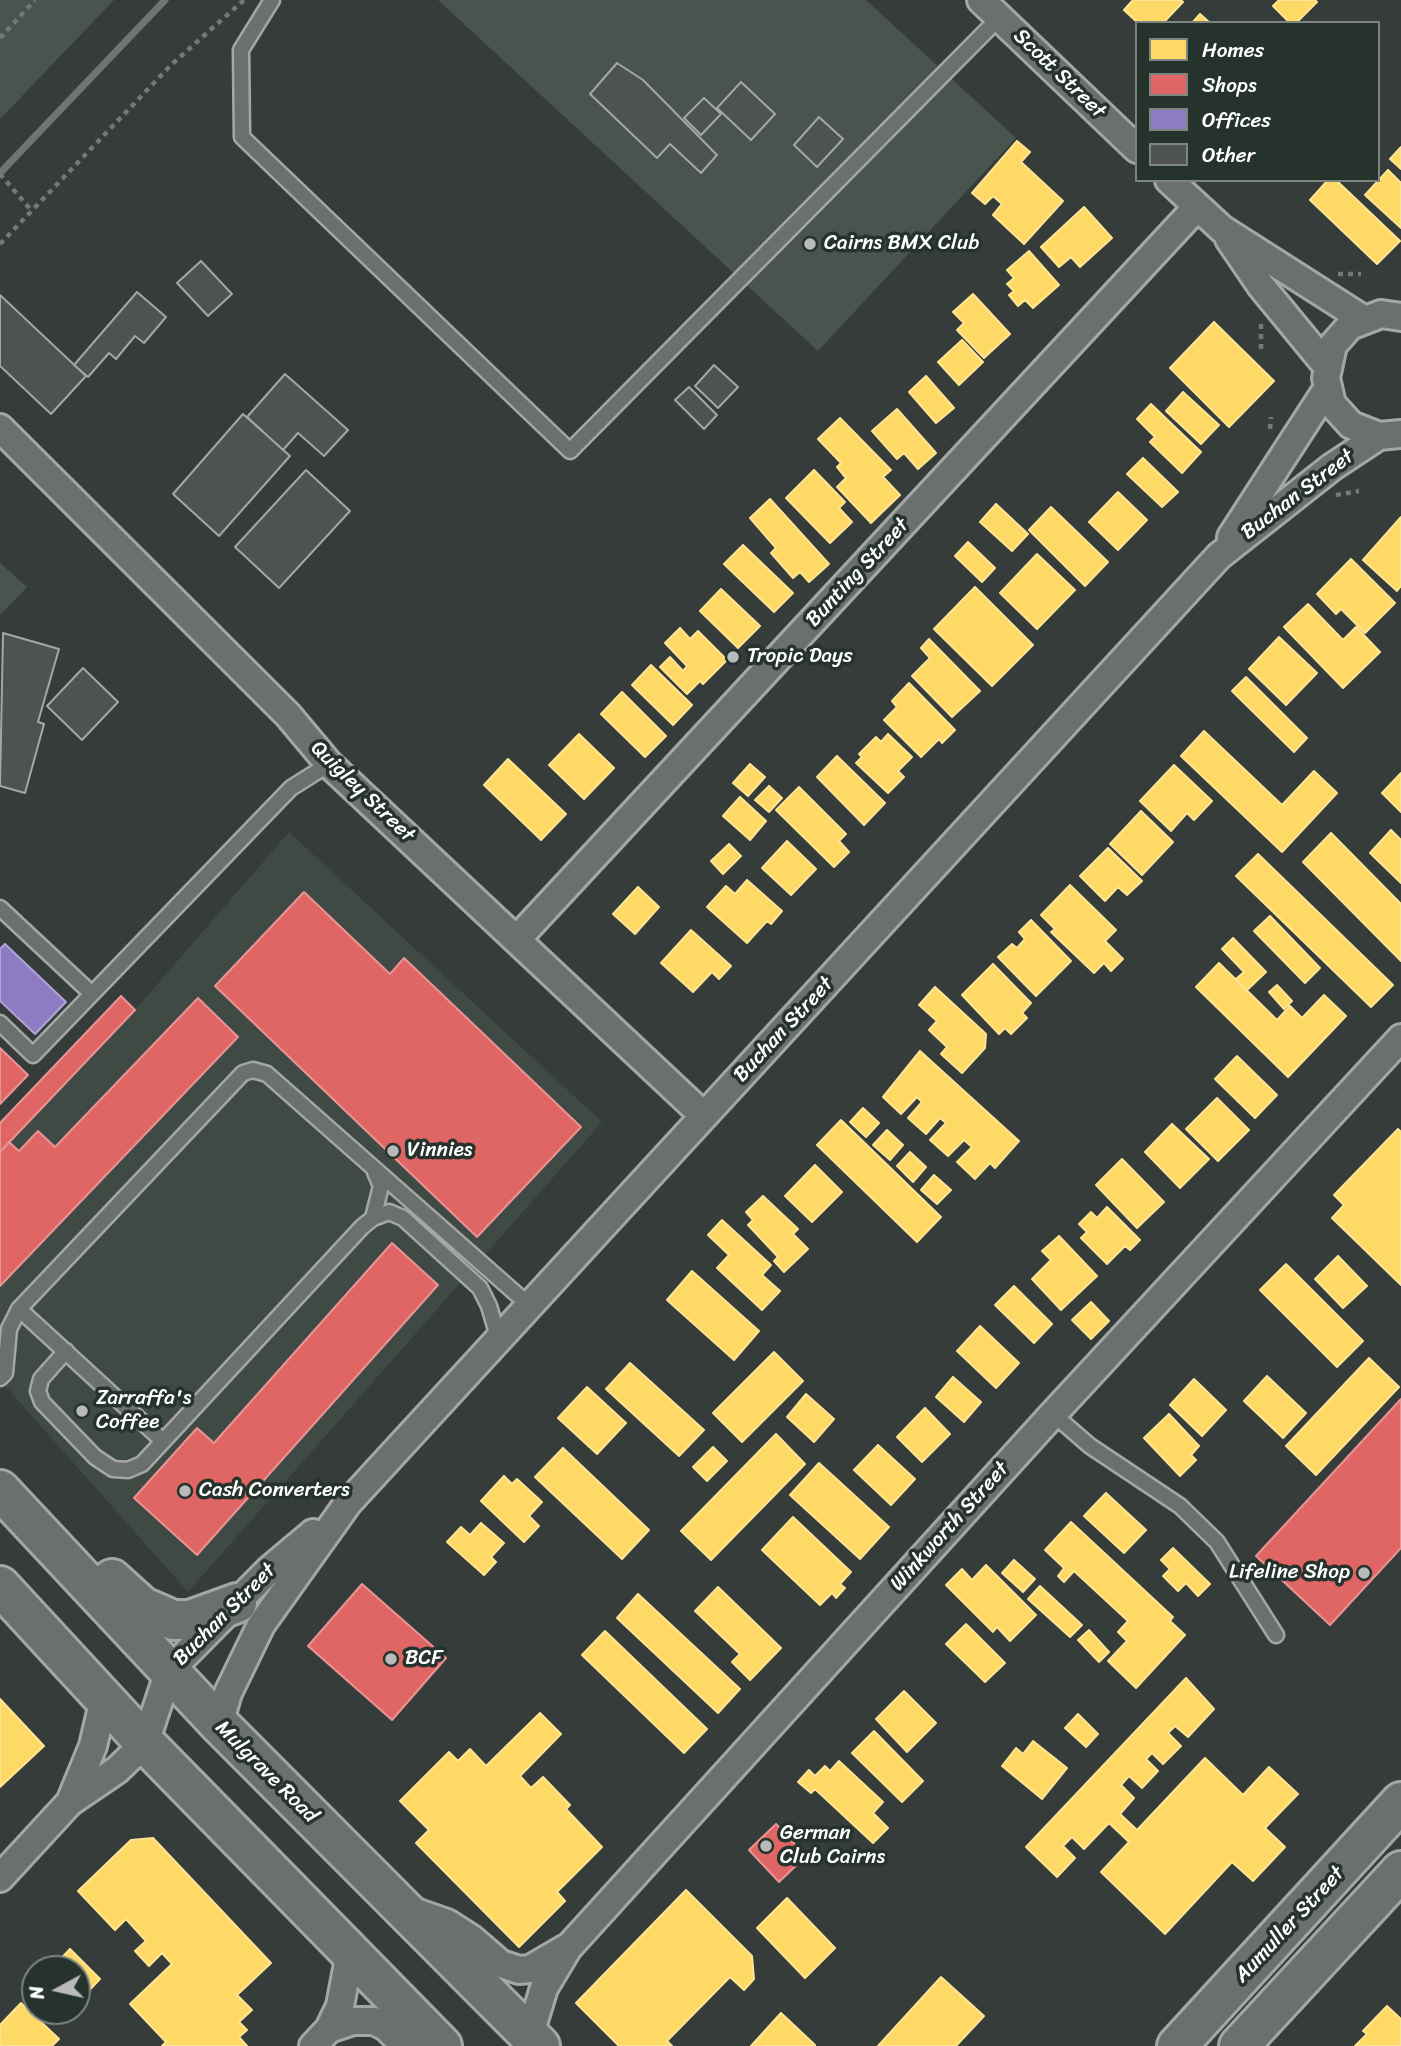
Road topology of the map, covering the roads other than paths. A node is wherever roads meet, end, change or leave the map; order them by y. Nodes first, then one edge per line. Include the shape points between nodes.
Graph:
1 (272, 0) edge
2 (990, 9) edge
3 (1135, 147) edge
4 (1171, 182) edge
5 (1197, 207) junction
6 (1222, 229) junction
7 (1397, 313) edge
8 (1363, 319) junction
9 (1327, 377) junction
10 (0, 428) edge
11 (1394, 436) edge
12 (1219, 556) junction
13 (329, 764) junction
14 (0, 908) edge
15 (518, 939) junction
16 (90, 993) junction
17 (0, 1023) edge
18 (1401, 1038) edge
19 (704, 1116) junction
20 (373, 1167) junction
21 (373, 1218) junction
22 (530, 1306) junction
23 (19, 1309) junction
24 (499, 1340) junction
25 (66, 1351) junction
26 (0, 1378) edge
27 (1053, 1414) junction
28 (163, 1441) junction
29 (1, 1491) edge
30 (348, 1503) junction
31 (0, 1586) edge
32 (237, 1602) junction
33 (1276, 1635) dead end
34 (169, 1671) junction
35 (104, 1699) junction
36 (219, 1724) junction
37 (145, 1743) junction
38 (70, 1802) junction
39 (1401, 1802) edge
40 (1401, 1862) edge
41 (1401, 1871) edge
42 (0, 1878) edge
43 (399, 1906) junction
44 (1285, 1931) junction
45 (568, 1948) junction
46 (350, 1953) junction
47 (321, 2037) edge
48 (535, 2041) edge
49 (405, 2046) edge
50 (442, 2046) edge
51 (1177, 2046) edge
52 (1239, 2046) edge

1 - 2 lane via 242,50 242,137 570,451
2 - 3 street, Scott Street
4 - 5 street
5 - 6 street
5 - 15 street, Bunting Street
6 - 8 street
6 - 9 street
7 - 8 street
8 - 9 street, Buchan Street via 1339,337
9 - 11 street via 1335,409 1347,422 1360,431
9 - 12 street, Buchan Street
10 - 13 street, Quigley Street via 288,715
11 - 12 street, Buchan Street via 1332,467
12 - 19 street, Buchan Street
13 - 15 street, Quigley Street
13 - 16 lane via 291,788
14 - 16 lane
15 - 19 street, Quigley Street
16 - 17 lane via 33,1055
18 - 27 street, Winkworth Street
19 - 22 street, Buchan Street
20 - 21 lane via 381,1186
20 - 22 lane
20 - 23 lane via 267,1074 243,1073
21 - 24 lane via 389,1212 403,1218 480,1287
21 - 28 lane
22 - 24 street, Buchan Street
23 - 25 lane
23 - 26 lane via 9,1329 5,1373
24 - 30 street, Buchan Street
25 - 28 lane
25 - 28 lane via 41,1379 38,1391 42,1402 95,1457 113,1469 128,1470 142,1464
27 - 33 lane via 1090,1446 1180,1506 1217,1542
27 - 45 street, Winkworth Street
29 - 32 main road via 155,1615 190,1620
29 - 34 main road, Mulgrave Road
30 - 32 street, Buchan Street
30 - 36 street, Buchan Street via 261,1625 228,1693
31 - 35 main road
32 - 34 street, Buchan Street
34 - 36 main road, Mulgrave Road
34 - 37 street, Buchan Street
35 - 37 main road
35 - 38 street, Buchan Street via 93,1746
36 - 43 main road, Mulgrave Road
37 - 38 street, Buchan Street via 117,1770
37 - 46 main road
38 - 42 street, Buchan Street
39 - 44 main road, Aumuller Street
40 - 44 main road via 1363,1889 1315,1941 1303,1944
41 - 52 main road
43 - 45 street via 447,1923 500,1964 519,1970 530,1969
43 - 48 main road, Mulgrave Road
44 - 51 main road, Aumuller Street
45 - 48 street, Winkworth Street via 544,1988
46 - 47 street via 344,1997
46 - 50 main road
47 - 49 street via 353,2021 374,2021

